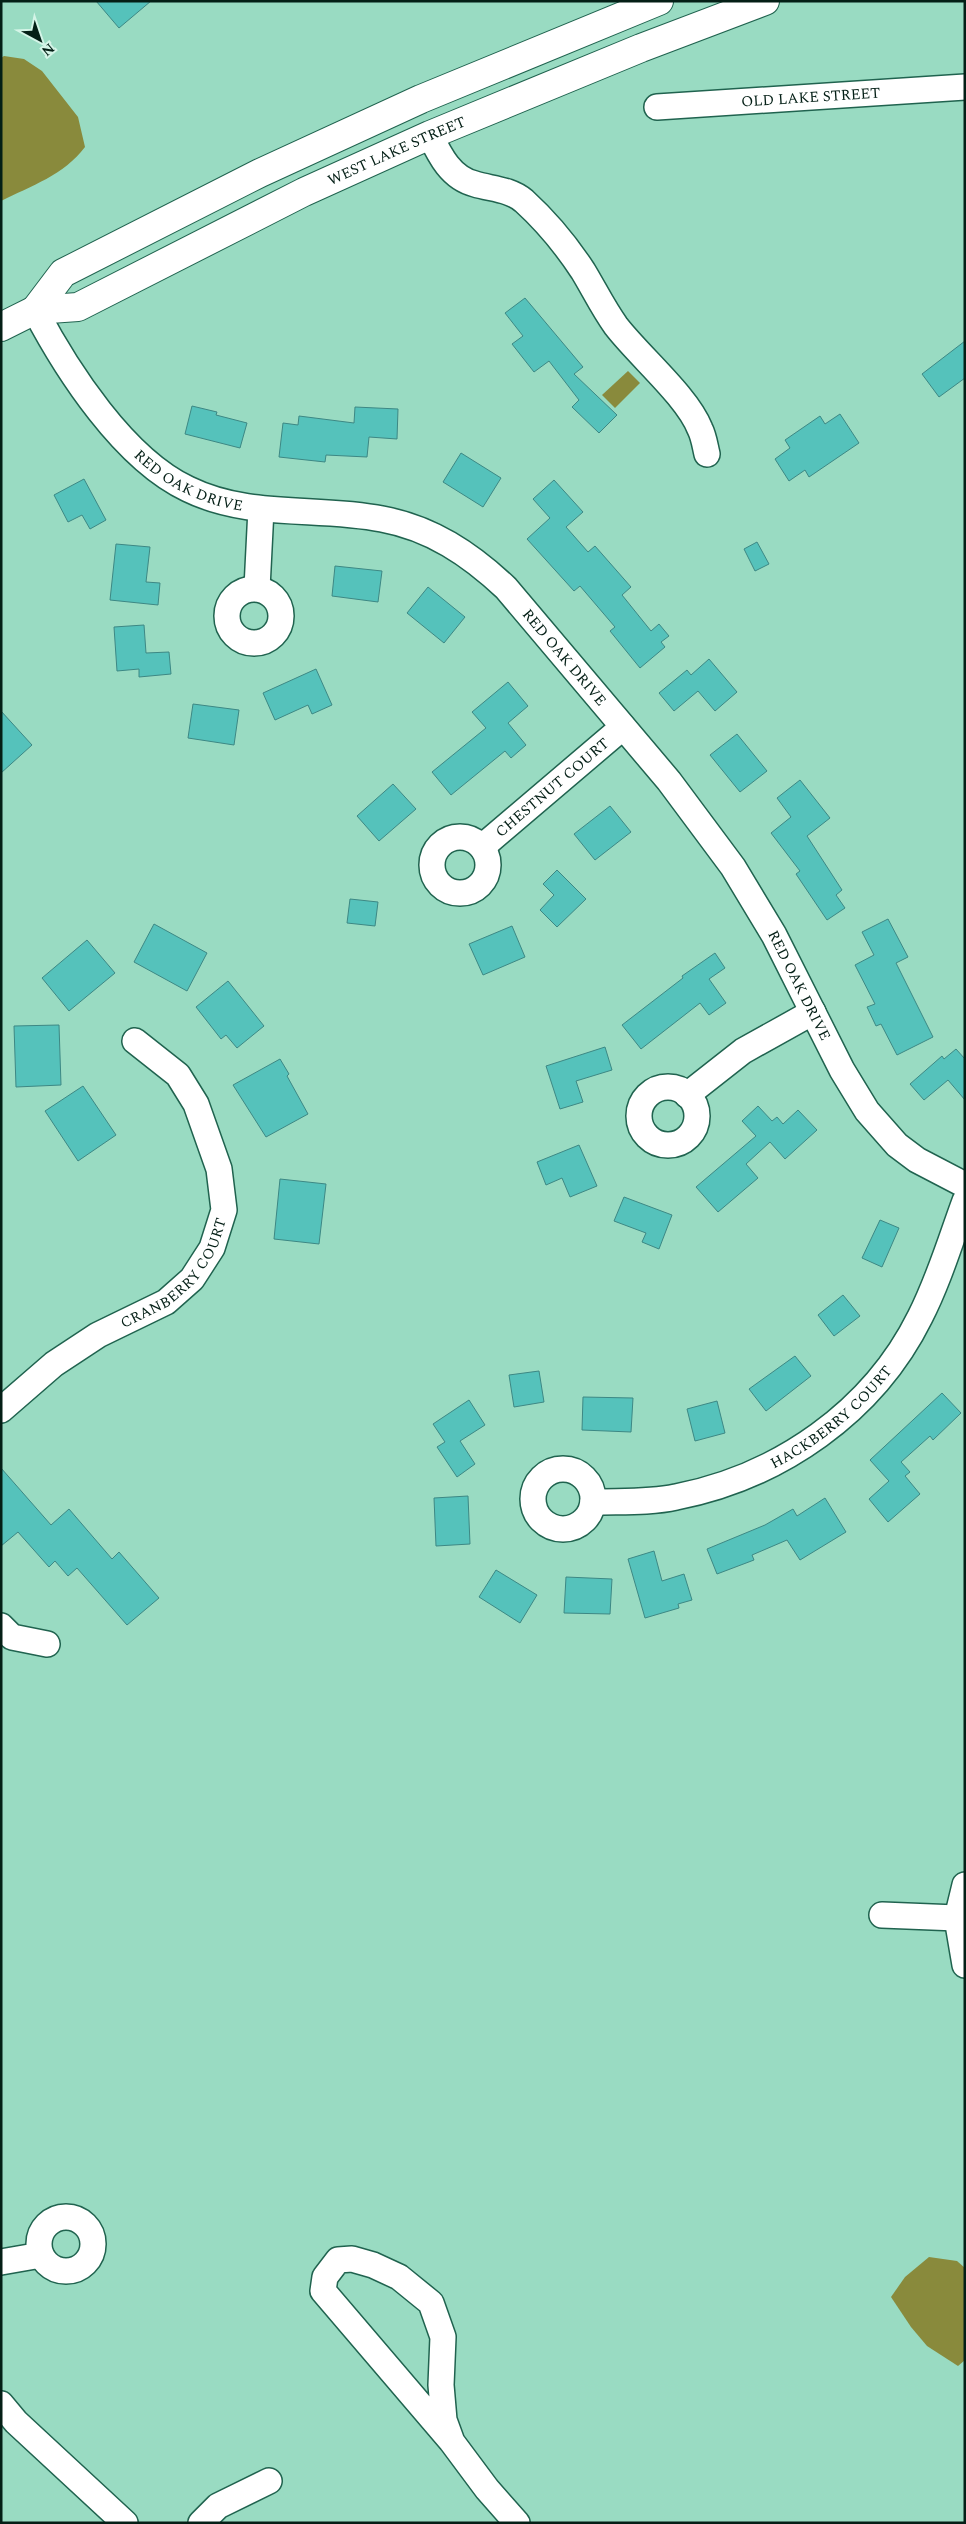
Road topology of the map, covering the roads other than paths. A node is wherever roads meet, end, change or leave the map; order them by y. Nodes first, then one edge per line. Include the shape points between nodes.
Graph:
1 (659, 1) edge
2 (766, 1) edge
3 (965, 86) edge
4 (657, 106) dead end
5 (430, 135) junction
6 (34, 310) junction
7 (1, 327) edge
8 (708, 454) dead end
9 (262, 509) junction
10 (257, 588) dead end
11 (623, 727) junction
12 (482, 847) dead end
13 (814, 1012) junction
14 (135, 1041) dead end
15 (687, 1094) dead end
16 (965, 1185) edge
17 (965, 1200) edge
18 (1, 1410) edge
19 (593, 1502) dead end
20 (1, 1626) edge
21 (48, 1644) dead end
22 (965, 1885) edge
23 (882, 1915) dead end
24 (957, 1918) junction
25 (965, 1965) edge
26 (41, 2255) dead end
27 (1, 2262) edge
28 (6, 2419) edge
29 (452, 2442) junction
30 (269, 2481) dead end
31 (125, 2523) edge
32 (201, 2523) edge
33 (517, 2523) edge

1 - 6 highway, WEST LAKE STREET via 421,99 244,181 63,274
2 - 5 highway, WEST LAKE STREET
3 - 4 street, OLD LAKE STREET
5 - 6 highway, WEST LAKE STREET via 304,192 78,307
5 - 8 street via 443,160 459,177 474,184 500,188 522,199 551,227 627,340 685,404 700,428
6 - 7 highway, WEST LAKE STREET
6 - 9 street, RED OAK DRIVE via 58,354 122,436 154,469 207,497
9 - 10 street
9 - 11 street, RED OAK DRIVE via 382,519 449,543 474,559 506,588
11 - 12 street, CHESTNUT COURT
11 - 13 street, RED OAK DRIVE via 694,813 733,867 774,935
13 - 15 street via 744,1051
13 - 16 street, RED OAK DRIVE via 853,1091 882,1130 917,1160
14 - 18 street, CRANBERRY COURT via 178,1075 196,1104 220,1169 224,1210 212,1248 192,1279 166,1302 98,1335 54,1364
17 - 19 street, HACKBERRY COURT via 933,1289 909,1337 862,1398 830,1427 768,1467 714,1488 647,1501
20 - 21 street via 12,1638
22 - 24 street
23 - 24 street
24 - 25 street
26 - 27 street
28 - 31 street
29 - 29 street via 323,2291 325,2276 338,2260 352,2259 373,2264 398,2277 431,2304 444,2338 441,2385 444,2420
29 - 33 street
30 - 32 street via 218,2506

